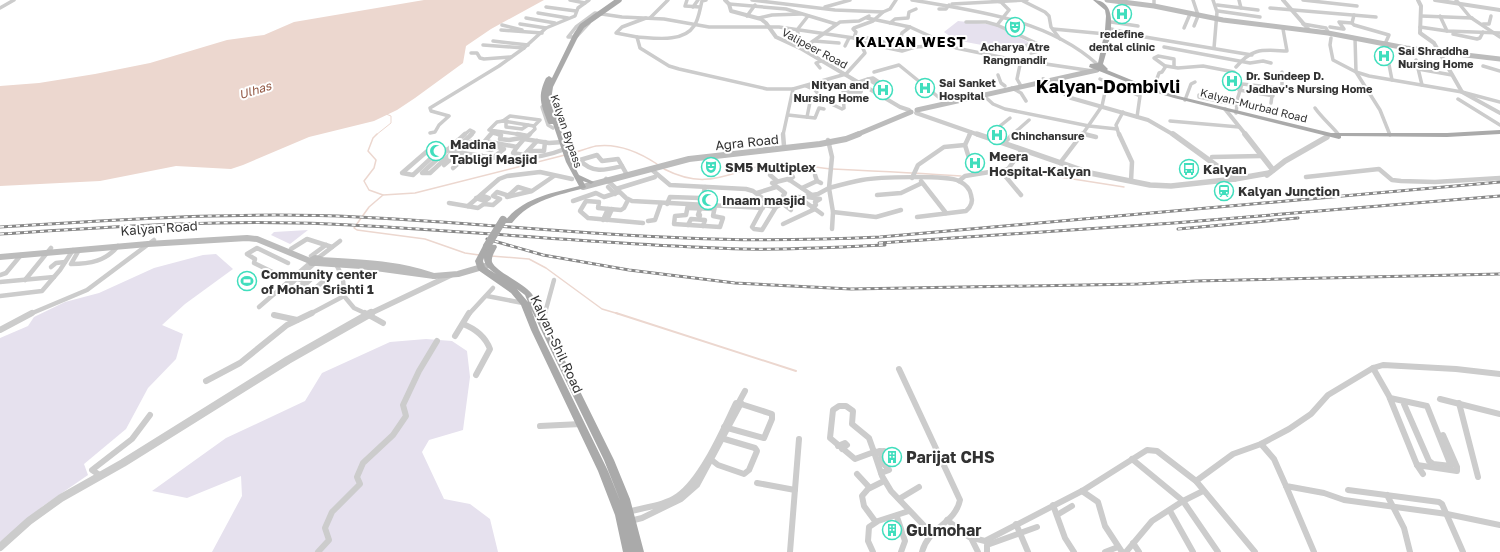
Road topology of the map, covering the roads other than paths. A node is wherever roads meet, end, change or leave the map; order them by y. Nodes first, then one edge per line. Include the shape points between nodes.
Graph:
1 (14, 0) edge
2 (570, 0) edge
3 (589, 0) edge
4 (614, 0) edge
5 (619, 0) edge
6 (668, 0) edge
7 (687, 0) edge
8 (698, 0) edge
9 (706, 0) edge
10 (725, 0) edge
11 (752, 0) edge
12 (805, 0) edge
13 (850, 0) edge
14 (896, 0) edge
15 (912, 0) edge
16 (993, 0) edge
17 (1024, 0) edge
18 (1095, 0) edge
19 (1100, 0) edge
20 (1107, 0) edge
21 (1114, 0) edge
22 (1193, 0) edge
23 (1213, 0) edge
24 (1239, 0) edge
25 (1283, 0) edge
26 (1303, 0) edge
27 (1418, 0) edge
28 (1434, 0) edge
29 (1441, 0) edge
30 (758, 1) junction
31 (585, 2) junction
32 (1001, 2) junction
33 (1458, 2) edge
34 (1154, 3) edge
35 (729, 4) junction
36 (948, 4) junction
37 (1217, 5) junction
38 (754, 6) junction
39 (1357, 6) dead end
40 (546, 7) dead end
41 (693, 7) junction
42 (700, 7) junction
43 (760, 7) junction
44 (801, 7) junction
45 (0, 8) edge
46 (814, 8) junction
47 (1241, 8) junction
48 (1270, 8) dead end
49 (916, 9) dead end
50 (939, 9) dead end
51 (991, 9) dead end
52 (1258, 10) dead end
53 (1291, 10) junction
54 (1500, 10) edge
55 (757, 11) dead end
56 (1218, 11) junction
57 (538, 12) dead end
58 (576, 12) junction
59 (872, 12) junction
60 (883, 12) junction
61 (601, 14) junction
62 (801, 14) junction
63 (990, 14) junction
64 (1190, 14) junction
65 (1198, 15) junction
66 (1354, 15) junction
67 (575, 16) junction
68 (747, 16) junction
69 (808, 16) junction
70 (1376, 16) dead end
71 (1421, 16) junction
72 (1440, 16) junction
73 (1491, 16) dead end
74 (1005, 17) junction
75 (1260, 17) dead end
76 (526, 18) dead end
77 (569, 18) junction
78 (632, 18) junction
79 (648, 18) junction
80 (759, 18) junction
81 (867, 18) junction
82 (1472, 18) junction
83 (587, 19) junction
84 (1217, 19) junction
85 (877, 20) junction
86 (966, 22) dead end
87 (1111, 22) junction
88 (555, 23) junction
89 (626, 23) dead end
90 (890, 23) junction
91 (1352, 23) junction
92 (520, 24) dead end
93 (836, 24) junction
94 (1303, 24) junction
95 (1480, 24) junction
96 (502, 25) dead end
97 (695, 25) junction
98 (997, 25) junction
99 (1130, 26) junction
100 (1138, 26) dead end
101 (1194, 26) dead end
102 (768, 27) junction
103 (910, 27) junction
104 (1420, 27) junction
105 (546, 28) junction
106 (1184, 28) dead end
107 (1111, 29) junction
108 (1283, 29) junction
109 (501, 30) dead end
110 (797, 30) junction
111 (1309, 30) junction
112 (522, 31) junction
113 (1054, 31) junction
114 (1122, 31) dead end
115 (1438, 31) junction
116 (1130, 32) junction
117 (1447, 32) junction
118 (1483, 32) junction
119 (1331, 33) junction
120 (1494, 33) junction
121 (1500, 33) edge
122 (542, 34) junction
123 (824, 34) junction
124 (1048, 34) junction
125 (1106, 34) junction
126 (1140, 34) dead end
127 (572, 37) junction
128 (637, 37) junction
129 (900, 37) dead end
130 (1500, 37) edge
131 (849, 38) junction
132 (855, 38) junction
133 (1355, 38) junction
134 (814, 40) junction
135 (1061, 40) junction
136 (1164, 40) junction
137 (492, 41) dead end
138 (937, 41) junction
139 (860, 42) junction
140 (839, 43) dead end
141 (1036, 43) junction
142 (528, 44) junction
143 (1385, 44) junction
144 (483, 45) dead end
145 (794, 45) junction
146 (845, 46) dead end
147 (901, 47) dead end
148 (1164, 47) junction
149 (524, 48) junction
150 (1214, 48) junction
151 (802, 49) junction
152 (1012, 49) dead end
153 (1439, 52) junction
154 (471, 53) dead end
155 (1031, 53) dead end
156 (1252, 55) junction
157 (1165, 56) junction
158 (511, 58) junction
159 (1500, 58) edge
160 (1021, 60) junction
161 (1416, 60) dead end
162 (821, 61) junction
163 (1246, 62) junction
164 (1272, 63) dead end
165 (1161, 64) junction
166 (1166, 66) junction
167 (1174, 66) junction
168 (1483, 66) dead end
169 (1236, 67) dead end
170 (820, 68) dead end
171 (1099, 68) junction
172 (1418, 69) junction
173 (1500, 71) edge
174 (874, 72) dead end
175 (1082, 72) junction
176 (1234, 72) dead end
177 (1282, 72) dead end
178 (1356, 72) junction
179 (846, 74) junction
180 (998, 75) dead end
181 (1452, 75) junction
182 (868, 79) dead end
183 (1100, 79) dead end
184 (1044, 80) junction
185 (1392, 80) junction
186 (859, 82) junction
187 (1107, 82) junction
188 (1195, 82) dead end
189 (1021, 84) junction
190 (848, 85) dead end
191 (1422, 85) junction
192 (806, 86) junction
193 (865, 86) junction
194 (1005, 86) junction
195 (1151, 87) junction
196 (1012, 88) junction
197 (1274, 88) junction
198 (793, 89) junction
199 (1282, 89) junction
200 (1240, 90) junction
201 (843, 92) junction
202 (1462, 92) junction
203 (1323, 93) dead end
204 (982, 94) junction
205 (1199, 95) dead end
206 (1273, 96) junction
207 (1185, 99) junction
208 (1458, 99) dead end
209 (942, 100) junction
210 (1026, 101) dead end
211 (545, 102) junction
212 (810, 102) dead end
213 (1500, 102) edge
214 (1271, 103) dead end
215 (1102, 106) junction
216 (824, 108) dead end
217 (1315, 108) dead end
218 (913, 110) junction
219 (1226, 110) junction
220 (1236, 110) junction
221 (1123, 112) junction
222 (1500, 113) edge
223 (788, 115) junction
224 (807, 117) junction
225 (1137, 117) junction
226 (1010, 118) dead end
227 (540, 120) junction
228 (546, 120) junction
229 (1029, 120) dead end
230 (505, 121) junction
231 (1170, 121) dead end
232 (535, 125) junction
233 (1500, 125) edge
234 (1089, 126) junction
235 (1239, 127) junction
236 (553, 128) junction
237 (1116, 129) junction
238 (971, 132) junction
239 (1500, 132) edge
240 (430, 133) dead end
241 (990, 134) junction
242 (1082, 134) junction
243 (1334, 135) junction
244 (1390, 135) junction
245 (1500, 135) edge
246 (1096, 137) dead end
247 (524, 139) junction
248 (467, 140) junction
249 (537, 141) junction
250 (829, 141) junction
251 (545, 142) junction
252 (561, 142) junction
253 (1006, 142) junction
254 (478, 143) dead end
255 (965, 145) junction
256 (784, 146) junction
257 (517, 147) junction
258 (445, 149) junction
259 (1022, 150) junction
260 (458, 151) junction
261 (528, 151) junction
262 (563, 151) junction
263 (1261, 156) junction
264 (481, 157) junction
265 (1212, 157) dead end
266 (495, 158) junction
267 (689, 158) junction
268 (969, 158) dead end
269 (434, 161) junction
270 (1062, 163) junction
271 (442, 164) junction
272 (622, 166) junction
273 (453, 168) dead end
274 (650, 168) junction
275 (794, 171) dead end
276 (1001, 171) junction
277 (1271, 171) junction
278 (626, 172) junction
279 (552, 175) junction
280 (815, 175) dead end
281 (770, 176) dead end
282 (655, 177) dead end
283 (912, 177) junction
284 (1306, 177) dead end
285 (574, 178) junction
286 (961, 178) junction
287 (1238, 178) junction
288 (1500, 178) edge
289 (789, 180) junction
290 (777, 181) junction
291 (920, 181) junction
292 (1131, 181) junction
293 (591, 182) junction
294 (607, 182) junction
295 (490, 187) junction
296 (579, 187) junction
297 (705, 187) junction
298 (776, 187) junction
299 (802, 188) junction
300 (829, 188) junction
301 (500, 190) dead end
302 (531, 191) junction
303 (617, 191) junction
304 (757, 193) junction
305 (812, 195) junction
306 (877, 195) dead end
307 (1021, 195) dead end
308 (509, 196) junction
309 (703, 196) dead end
310 (800, 198) junction
311 (628, 200) junction
312 (572, 201) dead end
313 (789, 201) junction
314 (449, 203) dead end
315 (661, 203) junction
316 (667, 204) junction
317 (783, 204) junction
318 (468, 206) junction
319 (688, 206) junction
320 (764, 206) junction
321 (700, 207) junction
322 (776, 207) junction
323 (812, 207) junction
324 (803, 208) dead end
325 (610, 209) junction
326 (714, 210) junction
327 (791, 210) dead end
328 (901, 210) dead end
329 (833, 212) junction
330 (946, 213) junction
331 (822, 214) dead end
332 (917, 217) dead end
333 (699, 219) junction
334 (605, 220) junction
335 (783, 224) dead end
336 (688, 225) junction
337 (703, 226) junction
338 (832, 229) dead end
339 (252, 237) junction
340 (340, 241) dead end
341 (151, 242) junction
342 (326, 245) junction
343 (118, 246) junction
344 (332, 247) junction
345 (291, 249) junction
346 (50, 250) junction
347 (76, 250) junction
348 (280, 250) junction
349 (0, 252) edge
350 (21, 255) junction
351 (272, 255) junction
352 (0, 257) edge
353 (315, 260) junction
354 (65, 262) junction
355 (288, 263) dead end
356 (337, 263) junction
357 (17, 267) dead end
358 (51, 267) dead end
359 (485, 267) junction
360 (10, 268) junction
361 (288, 273) dead end
362 (0, 275) edge
363 (452, 275) junction
364 (54, 277) junction
365 (281, 277) junction
366 (25, 280) junction
367 (554, 280) dead end
368 (293, 281) junction
369 (0, 282) edge
370 (322, 284) junction
371 (498, 285) junction
372 (344, 286) junction
373 (298, 291) junction
374 (0, 296) edge
375 (344, 296) junction
376 (487, 296) junction
377 (525, 304) junction
378 (266, 305) dead end
379 (259, 307) dead end
380 (545, 313) dead end
381 (274, 315) dead end
382 (369, 315) junction
383 (297, 320) junction
384 (383, 323) dead end
385 (463, 324) junction
386 (0, 330) edge
387 (455, 336) dead end
388 (437, 341) dead end
389 (1373, 368) junction
390 (900, 369) dead end
391 (1500, 374) edge
392 (476, 375) dead end
393 (206, 381) dead end
394 (745, 391) dead end
395 (1389, 397) junction
396 (1440, 399) dead end
397 (740, 403) junction
398 (1459, 403) junction
399 (1404, 404) dead end
400 (1500, 414) edge
401 (150, 415) dead end
402 (581, 424) junction
403 (540, 426) dead end
404 (726, 427) junction
405 (720, 438) junction
406 (799, 439) dead end
407 (1261, 444) junction
408 (879, 452) junction
409 (709, 458) junction
410 (1132, 459) junction
411 (1417, 464) junction
412 (857, 474) dead end
413 (1423, 474) dead end
414 (101, 476) junction
415 (1478, 477) dead end
416 (884, 481) junction
417 (1196, 482) junction
418 (757, 483) dead end
419 (1286, 486) junction
420 (919, 487) dead end
421 (869, 488) junction
422 (795, 490) junction
423 (1204, 490) junction
424 (1348, 490) dead end
425 (1082, 491) junction
426 (1387, 495) junction
427 (899, 499) junction
428 (1183, 501) junction
429 (1053, 505) junction
430 (1072, 506) dead end
431 (1392, 506) junction
432 (909, 511) junction
433 (1166, 512) junction
434 (1447, 514) junction
435 (1057, 515) junction
436 (629, 517) junction
437 (897, 517) junction
438 (947, 520) junction
439 (874, 521) junction
440 (1016, 524) junction
441 (1500, 525) edge
442 (1036, 527) dead end
443 (931, 533) junction
444 (1020, 533) junction
445 (972, 540) junction
446 (1133, 543) junction
447 (0, 547) edge
448 (1120, 550) edge
449 (318, 552) edge
450 (629, 552) edge
451 (638, 552) edge
452 (790, 552) edge
453 (873, 552) edge
454 (901, 552) edge
455 (922, 552) edge
456 (978, 552) edge
457 (987, 552) edge
458 (1028, 552) edge
459 (1074, 552) edge
460 (1105, 552) edge
461 (1126, 552) edge
462 (1139, 552) edge
463 (1193, 552) edge
464 (1218, 552) edge
465 (1255, 552) edge
466 (1314, 552) edge
467 (1410, 552) edge
468 (1463, 552) edge

1 - 45 street
2 - 31 street
3 - 31 street
4 - 127 main road, bridge via 579,26
5 - 127 main road, bridge via 582,26
6 - 79 street
7 - 41 street via 684,5
8 - 41 street
9 - 42 street
10 - 35 street
11 - 30 street
12 - 44 street
13 - 46 street
14 - 60 street via 890,9
15 - 36 street
16 - 32 street
17 - 32 street
17 - 113 street via 1045,12
18 - 125 main road via 1108,12
19 - 87 main road via 1111,11
20 - 64 main road
21 - 34 main road
22 - 65 street
23 - 37 street
24 - 47 street
25 - 53 street
26 - 39 street
27 - 71 street
28 - 33 street
29 - 33 street
30 - 38 street
30 - 44 street
31 - 58 street
32 - 36 street
32 - 74 street via 1009,10
33 - 54 street
33 - 82 street
34 - 65 main road
35 - 38 street
35 - 68 street via 731,10
36 - 50 street via 946,9
36 - 63 street
37 - 47 street
37 - 56 street
38 - 43 street
38 - 68 street
40 - 58 street
41 - 42 street
42 - 97 street
43 - 55 street
43 - 62 street via 786,9
44 - 46 street
46 - 59 street
47 - 52 street
48 - 53 street
49 - 90 street via 908,12 908,18 895,19
51 - 63 street
53 - 66 street
53 - 94 street
56 - 75 street
56 - 84 street
57 - 77 street
58 - 67 street
59 - 60 street
59 - 81 street
60 - 85 street
61 - 78 street
61 - 83 street via 595,13
61 - 127 street
62 - 69 street
62 - 80 street
63 - 74 street
64 - 65 main road
64 - 106 street
65 - 84 main road
65 - 101 street
66 - 70 street
66 - 91 street
67 - 77 street
67 - 83 street
68 - 80 street
69 - 93 street
69 - 110 street
71 - 72 street
71 - 104 street
72 - 82 street
72 - 117 street
73 - 95 street via 1489,24
74 - 98 street
74 - 124 street
76 - 88 street
77 - 88 street
78 - 79 street
78 - 89 street
79 - 97 street
79 - 128 street via 622,26 616,33
80 - 102 street, Valipeer Road
81 - 85 street
81 - 93 street
82 - 95 street
83 - 127 street via 568,37
84 - 108 main road
84 - 111 main road
84 - 150 street
85 - 90 street
85 - 132 street via 854,28
86 - 98 street
87 - 99 street via 1123,24 1123,27
87 - 107 main road
88 - 105 street
90 - 103 street
91 - 119 street via 1339,22 1344,29
91 - 143 street via 1387,33 1389,35
92 - 105 street
93 - 123 street
94 - 111 street
94 - 119 street via 1326,28
95 - 120 street
96 - 112 street
97 - 102 street
97 - 128 street via 676,38
98 - 141 street
99 - 100 street
99 - 116 street
102 - 110 street
102 - 145 street, Valipeer Road via 776,37
103 - 129 street
103 - 138 street
104 - 115 street
104 - 153 street via 1421,34 1434,43
105 - 122 street
107 - 136 street
107 - 171 main road via 1106,58
108 - 111 main road
108 - 156 street via 1287,51 1259,50
109 - 112 street
110 - 123 street
110 - 145 street
111 - 119 main road
112 - 122 street
113 - 124 street
113 - 125 street
113 - 135 street
114 - 116 street
115 - 117 street
115 - 118 street via 1474,39 1480,38
116 - 126 street
117 - 118 street
118 - 120 street
119 - 133 main road
119 - 178 street via 1333,60
120 - 121 street
120 - 130 street
122 - 142 street
123 - 131 street
123 - 134 street
124 - 135 street
125 - 171 main road
127 - 211 main road, Kalyan Bypass via 543,89
128 - 198 street via 640,48 669,66 762,88
131 - 132 street
131 - 146 street
132 - 139 street
132 - 147 street via 870,38
133 - 143 main road
133 - 178 street
134 - 140 street
134 - 151 street
135 - 171 street via 1086,54
136 - 148 street
136 - 150 street
137 - 142 street
138 - 139 street via 928,46 902,51
138 - 160 street via 956,48
139 - 179 street via 865,53
141 - 152 street
141 - 155 street via 1046,49
142 - 149 street
143 - 153 main road
143 - 185 street
144 - 149 street
145 - 151 street, Valipeer Road
148 - 157 street
148 - 163 street
149 - 158 street
150 - 156 street
151 - 162 street, Valipeer Road
153 - 159 main road
153 - 181 street
154 - 158 street via 477,53 480,58 486,59
156 - 163 street
157 - 165 street
157 - 165 street via 1154,58
157 - 167 street via 1175,59
158 - 240 street via 430,108 431,111 449,116 435,132
160 - 175 street
160 - 189 street via 1017,79
161 - 172 street
162 - 170 street via 816,63
162 - 179 street, Valipeer Road
163 - 164 street
163 - 169 street
165 - 166 street
166 - 167 street
166 - 195 street
167 - 176 street via 1204,66
168 - 173 street
171 - 175 main road, Agra Road
171 - 195 main road, Kalyan-Murbad Road
172 - 181 street
172 - 191 street
174 - 209 street via 899,63
175 - 184 main road, Agra Road
177 - 199 street
178 - 185 street
178 - 244 street via 1380,110
179 - 186 street, Valipeer Road
179 - 192 street
180 - 194 street
181 - 202 street
182 - 186 street
183 - 187 street
184 - 189 main road, Agra Road
184 - 215 street via 1071,98
185 - 191 street
186 - 193 street, Valipeer Road
187 - 215 street
187 - 225 street via 1138,93 1140,96
188 - 207 street via 1191,84
189 - 194 main road, Agra Road
189 - 196 main road, Agra Road
190 - 201 street
191 - 202 street
192 - 198 street
192 - 201 street via 815,90 822,100 841,109 844,108
193 - 201 street via 861,92
193 - 218 street, Valipeer Road
194 - 209 main road, Agra Road
195 - 207 main road, Kalyan-Murbad Road
196 - 204 main road, Agra Road
196 - 210 street via 1021,93
197 - 199 street
197 - 200 street via 1243,84
197 - 206 street
198 - 223 street
199 - 203 street
200 - 206 street
200 - 220 street
202 - 213 street
202 - 222 street
204 - 218 main road, Agra Road
204 - 234 street via 993,104 1005,109
205 - 220 street via 1199,98
206 - 214 street
207 - 219 main road, Kalyan-Murbad Road
208 - 233 street
209 - 218 main road, Agra Road via 921,105
211 - 228 street via 542,107
211 - 236 main road, Kalyan Bypass
211 - 252 main road, Kalyan Bypass
212 - 224 street
215 - 221 street
215 - 234 street
216 - 224 street via 819,108 816,118
217 - 243 street via 1321,117 1331,124
218 - 238 street
218 - 241 street
218 - 250 main road, Agra Road via 876,128 846,139
219 - 220 main road, Kalyan-Murbad Road
219 - 235 street
220 - 243 main road, Kalyan-Murbad Road
221 - 225 street
221 - 237 street
223 - 224 street
223 - 256 street via 782,138
225 - 287 street via 1167,130
226 - 241 street
227 - 228 street
227 - 230 street via 510,116
227 - 232 street
228 - 236 street
229 - 253 street
230 - 232 street
230 - 232 street via 505,127 524,129 528,125
230 - 232 street via 497,122 489,130 528,136 535,129
231 - 235 street
234 - 237 street
234 - 242 street
235 - 263 street
236 - 252 main road, Kalyan Bypass
237 - 292 street via 1133,166
238 - 253 street
238 - 255 street
239 - 244 main road, Kalyan-Murbad Road
241 - 253 street
242 - 246 street
242 - 270 street
243 - 244 main road, Kalyan-Murbad Road
243 - 245 main road, Kalyan-Murbad Road via 1439,138
243 - 277 street
247 - 249 street
247 - 257 street
247 - 257 street via 516,137 504,140 499,138 501,135 492,133 485,140
248 - 258 street
248 - 260 street
248 - 260 street
249 - 251 street
249 - 261 street
250 - 256 main road, Agra Road
250 - 267 main road, Agra Road
250 - 300 street via 832,164
251 - 252 street
251 - 261 street via 544,150
252 - 262 main road, Kalyan Bypass
253 - 259 street
253 - 270 street
254 - 266 street via 479,148 504,149
255 - 268 street
255 - 283 street via 944,147 918,165
256 - 267 main road, Agra Road
257 - 261 street via 513,151 515,154 524,155
258 - 258 street via 431,147 402,173 414,175
258 - 260 street
258 - 269 street
259 - 270 street
259 - 276 street via 1010,168
260 - 264 street
260 - 266 street
260 - 271 street
262 - 266 street via 530,159
262 - 285 main road, Kalyan Bypass
263 - 265 street
263 - 277 street
264 - 266 street
264 - 273 street via 474,162 462,160
267 - 274 main road, Agra Road
269 - 271 street
269 - 271 street via 422,173 430,173
270 - 292 street
272 - 272 street via 617,159 602,161 596,155 580,160 586,167 594,170
272 - 278 street
274 - 278 main road, Agra Road
274 - 294 main road, Agra Road
274 - 297 street via 670,185
275 - 289 street via 790,173 793,177
276 - 286 street
276 - 307 street
277 - 287 street via 1267,175 1248,179
278 - 294 main road, Agra Road
279 - 285 street
279 - 295 street via 534,172 507,176
279 - 302 street
280 - 299 street via 819,182
281 - 290 street
282 - 303 street
283 - 291 street
283 - 300 street via 869,179
284 - 288 street via 1379,169 1392,180 1401,181 1435,182
285 - 293 main road
285 - 296 main road, Kalyan Bypass
286 - 291 street
286 - 330 street via 972,196 970,208 966,211
287 - 292 street via 1171,186
289 - 290 street
289 - 299 street
290 - 298 street via 772,183
291 - 306 street via 908,192
291 - 330 street
293 - 294 main road, Agra Road
293 - 296 main road, Agra Road
294 - 296 main road, Agra Road
294 - 303 street
295 - 301 street
295 - 318 street
296 - 359 main road via 553,194 512,212 490,246
297 - 304 street via 746,189
297 - 309 street
298 - 304 street
298 - 313 street via 786,194 783,196
299 - 305 street
300 - 305 street
300 - 329 street
302 - 308 street
302 - 308 street via 518,187
303 - 311 street
303 - 312 street via 604,197 596,193
304 - 320 street via 765,200
305 - 310 street
308 - 318 street via 498,192 493,196 500,198 492,205 484,204 478,208
310 - 313 street
310 - 323 street
310 - 323 street via 819,198 820,200
311 - 315 street
311 - 325 street via 624,209
313 - 317 street
314 - 318 street
315 - 316 street
315 - 334 street via 655,220
316 - 319 street
316 - 321 street via 670,197 701,198
317 - 322 street
317 - 327 street
319 - 321 street
319 - 336 street via 685,216 675,216 673,222
320 - 322 street
320 - 322 street via 752,228 762,230
320 - 326 street
321 - 326 street
321 - 333 street
323 - 324 street
323 - 331 street
323 - 335 street
325 - 334 street
325 - 334 street via 598,208 599,202 586,201 580,210 586,218
326 - 337 street via 714,216 723,218 721,226
328 - 329 street via 876,217
329 - 338 street
330 - 332 street
333 - 336 street via 692,219
333 - 337 street via 705,220
336 - 337 street
339 - 341 main road, Kalyan Road
339 - 345 main road, Kalyan Road via 265,237
339 - 348 main road, Kalyan Road
340 - 344 street
341 - 343 main road, Kalyan Road
341 - 346 main road, Kalyan Road
341 - 386 street via 86,290
342 - 344 street
342 - 345 street via 306,239
342 - 353 street
343 - 347 main road, Kalyan Road
343 - 347 street via 99,261 71,264
344 - 353 street
345 - 353 main road, Kalyan Road
346 - 347 main road, Kalyan Road
346 - 349 main road, Kalyan Road
346 - 350 main road, Kalyan Road
346 - 366 street
347 - 354 street
348 - 351 street
348 - 353 main road, Kalyan Road
350 - 352 main road, Kalyan Road
350 - 360 street
351 - 355 street
351 - 365 street via 257,248 247,254 255,259 254,263
353 - 356 main road, Kalyan Road
353 - 368 street
353 - 368 street
354 - 358 street via 56,263
354 - 364 street
356 - 363 main road, Kalyan Road via 407,269 434,276
356 - 372 street
357 - 360 street
359 - 363 main road, Kalyan Road
359 - 371 main road, Kalyan-Shil Road
359 - 436 main road, Kalyan-Shil Road via 524,290 531,300 609,460 625,499
360 - 362 street
361 - 365 street
363 - 382 street via 397,299
364 - 366 street
364 - 374 street via 40,292
365 - 368 street
366 - 369 street
367 - 380 street
368 - 373 street via 305,281 296,289
368 - 378 street
368 - 379 street
370 - 372 street via 327,285 329,289
370 - 373 street via 310,293
370 - 373 street via 329,276 318,273
371 - 376 street
371 - 377 main road, Kalyan-Shil Road via 518,294
372 - 375 street
375 - 382 street via 354,308
375 - 383 street
376 - 377 street
376 - 385 street via 474,308
377 - 402 main road, Kalyan-Shil Road
381 - 383 street
382 - 384 street
382 - 414 street via 221,401
383 - 393 street via 278,331 240,363
385 - 387 street
385 - 392 street via 483,335 490,349
388 - 449 street via 403,405 406,416 393,435 363,463 357,477 360,484 332,512 325,528 329,540
389 - 391 street via 1382,365
389 - 395 street
389 - 407 street via 1328,396 1311,414 1290,429
390 - 438 street via 960,500 957,511
394 - 397 street
395 - 399 street via 1427,406 1451,466 1432,464 1429,461
395 - 411 street
395 - 411 street via 1429,404 1458,469 1452,471
396 - 398 street
397 - 404 street via 736,403
397 - 404 street via 772,414 764,438
398 - 400 street
398 - 415 street
401 - 414 street via 132,440 92,470
402 - 403 street
402 - 450 main road, Kalyan-Shil Road via 612,495
404 - 405 street
405 - 409 street
405 - 409 street via 755,448 757,451 749,470 744,474 718,465
406 - 422 street
407 - 417 street via 1233,454
407 - 419 street via 1274,459
408 - 408 street via 853,458 840,448 830,436 832,411 842,404 853,411 852,424
408 - 416 street via 889,470 880,473
409 - 436 street via 694,484 670,500
410 - 417 street via 1147,450 1157,451
410 - 425 street
410 - 428 street
411 - 413 street
412 - 421 street
414 - 447 street via 45,508
416 - 421 street
416 - 427 street
417 - 423 street
418 - 422 street
419 - 431 street via 1324,493 1344,500
419 - 466 street
420 - 427 street
421 - 439 street via 863,492 861,500
422 - 452 street
423 - 428 street
423 - 465 street
424 - 426 street
425 - 429 street
425 - 448 street via 1098,502 1105,526
426 - 431 street
426 - 434 street via 1439,502
427 - 432 street
428 - 433 street
428 - 464 street
429 - 435 street
429 - 440 street
430 - 435 street
431 - 434 street
431 - 467 street via 1404,528
432 - 437 street
432 - 443 street
433 - 446 street via 1152,521
433 - 463 street
434 - 441 street
434 - 468 street
435 - 459 street
436 - 451 main road, Kalyan-Shil Road
437 - 439 street
437 - 454 street via 905,541
438 - 443 street
438 - 445 street
439 - 453 street via 868,530 868,541
440 - 444 street
440 - 445 street via 985,541
442 - 444 street
443 - 455 street via 923,544
444 - 457 street via 987,546
444 - 458 street
445 - 456 street
446 - 461 street
446 - 462 street
448 - 460 street

